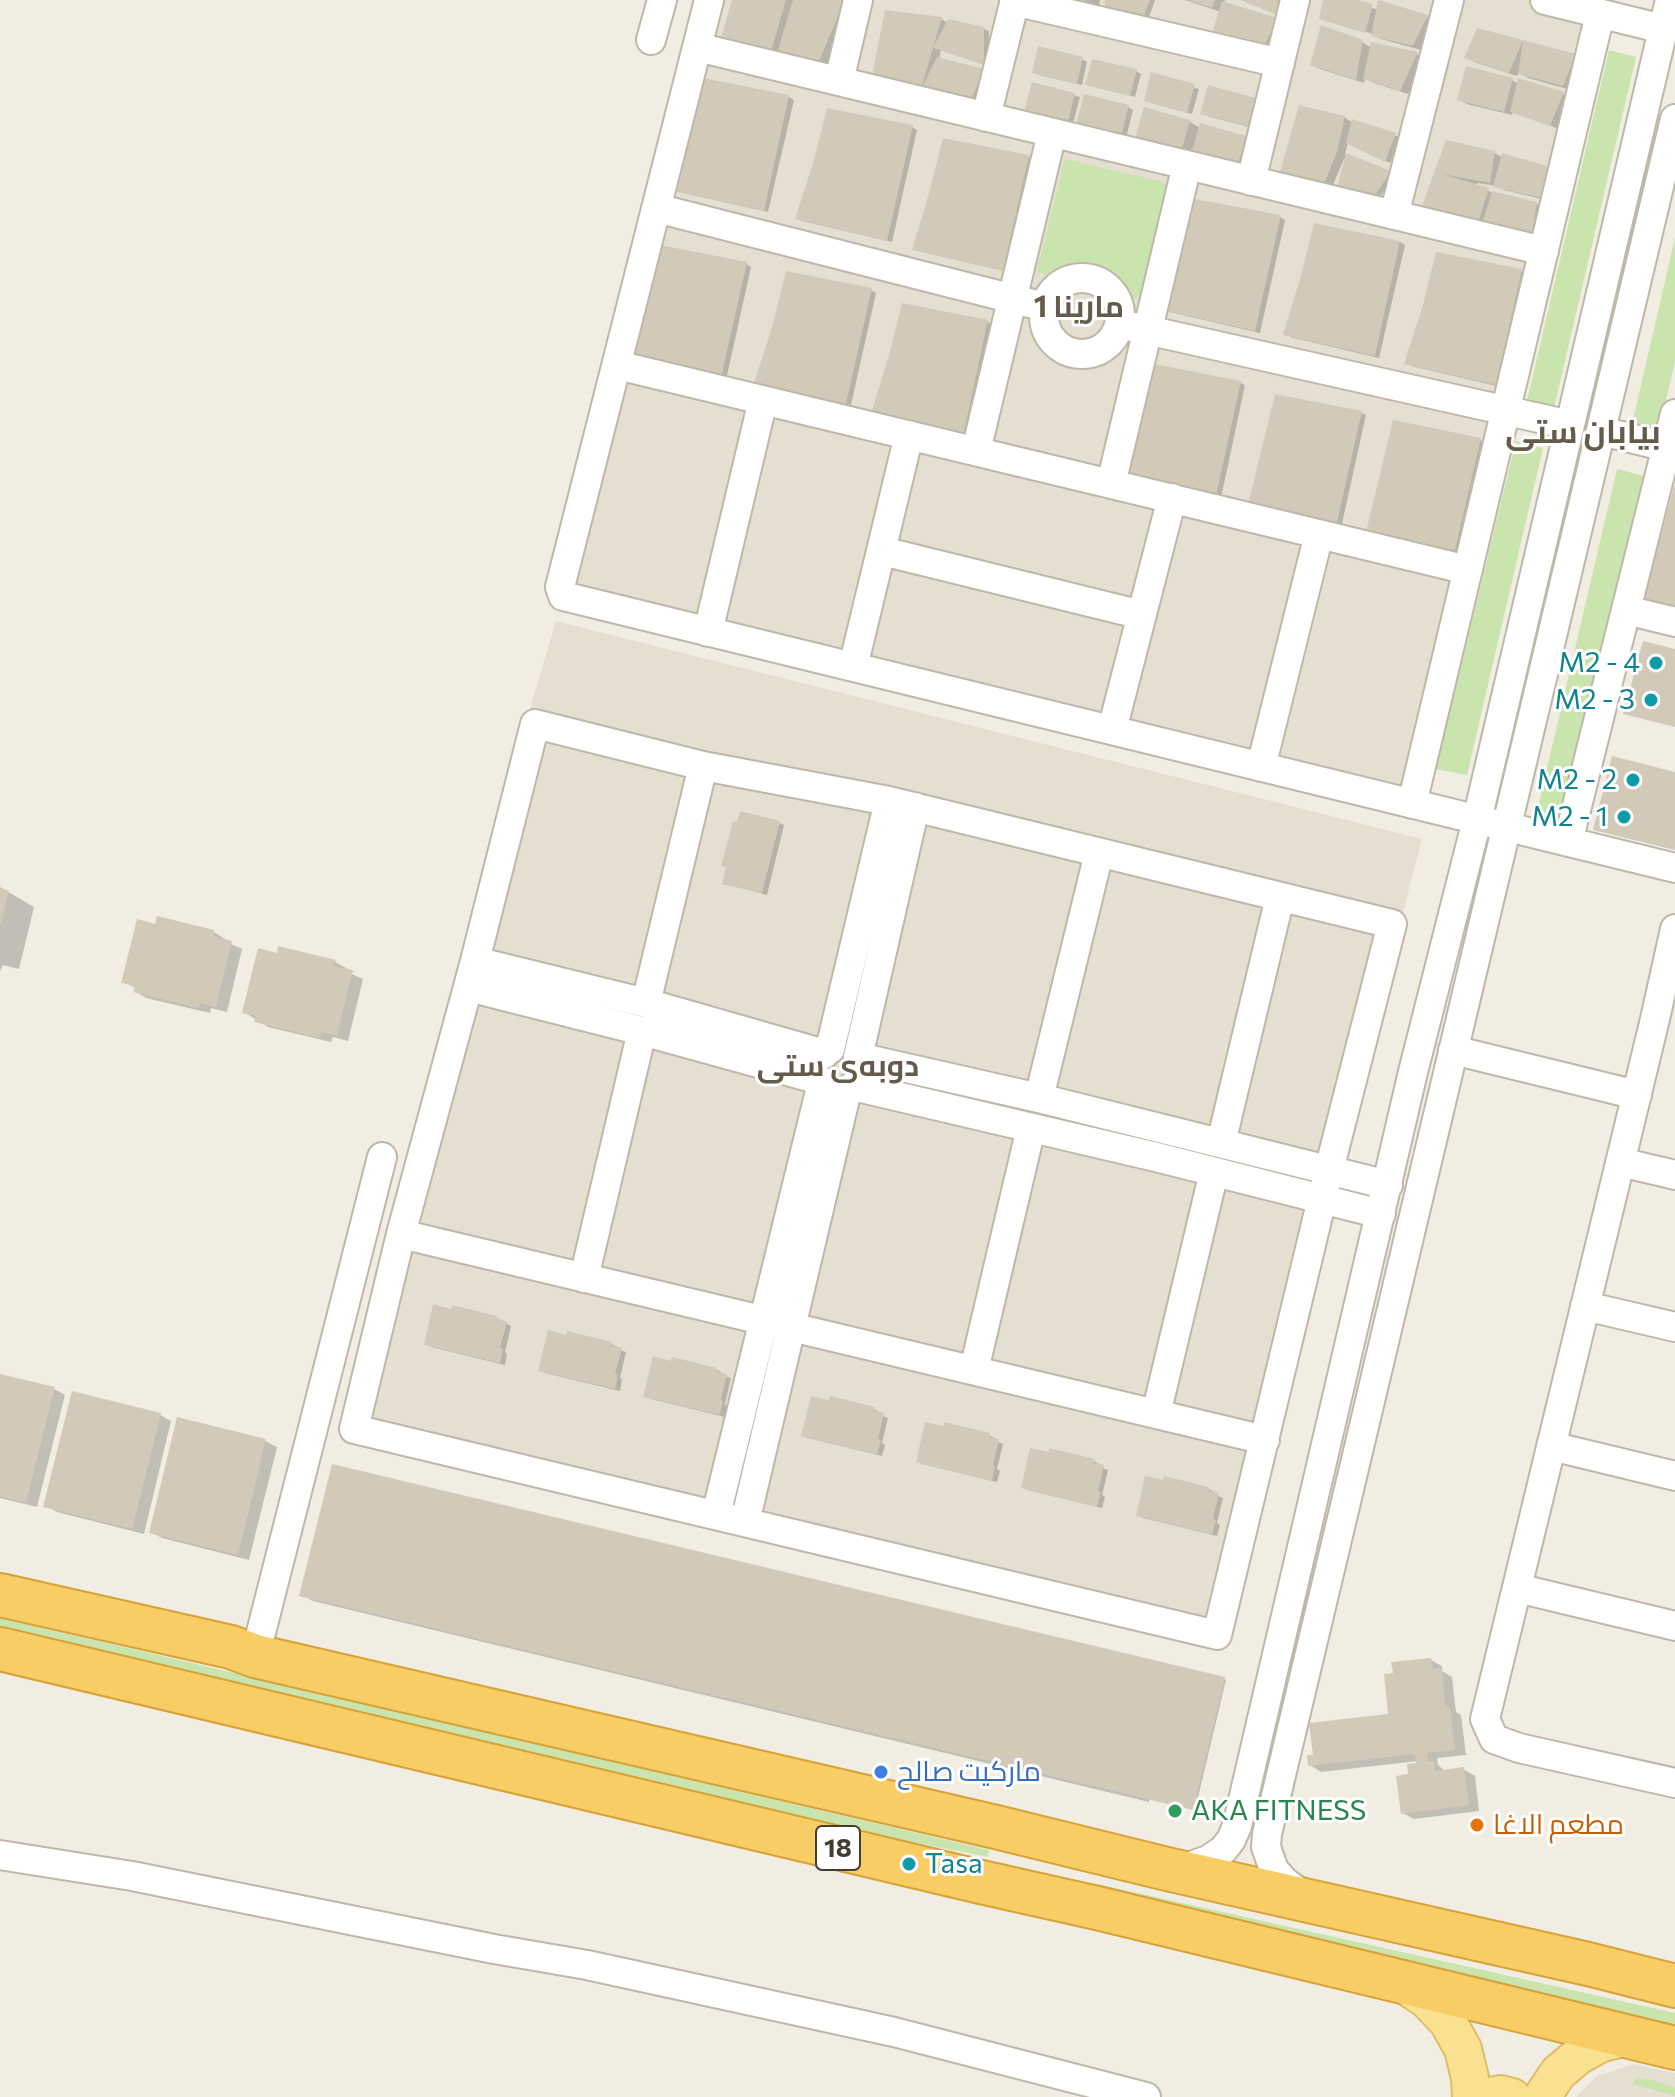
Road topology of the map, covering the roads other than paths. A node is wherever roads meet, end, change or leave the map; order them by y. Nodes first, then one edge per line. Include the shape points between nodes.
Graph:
1 (662, 0) edge
2 (709, 0) edge
3 (858, 0) edge
4 (1015, 0) edge
5 (1295, 0) edge
6 (1449, 0) edge
7 (1545, 0) edge
8 (1670, 0) edge
9 (1600, 14) junction
10 (1663, 29) junction
11 (651, 40) dead end
12 (697, 47) junction
13 (1280, 63) junction
14 (839, 81) junction
15 (986, 117) junction
16 (1675, 119) edge
17 (1052, 133) junction
18 (1187, 165) junction
19 (1251, 181) junction
20 (656, 208) junction
21 (1394, 215) junction
22 (1544, 251) junction
23 (1605, 276) junction
24 (1636, 283) junction
25 (1012, 298) junction
26 (1045, 307) junction
27 (1133, 327) junction
28 (617, 365) junction
29 (763, 400) junction
30 (1506, 411) junction
31 (1675, 414) edge
32 (1570, 425) junction
33 (1601, 431) junction
34 (909, 435) junction
35 (1671, 448) edge
36 (976, 451) junction
37 (1111, 484) junction
38 (1172, 498) junction
39 (1319, 534) junction
40 (882, 551) junction
41 (1468, 570) junction
42 (1626, 610) junction
43 (1142, 615) junction
44 (1675, 622) edge
45 (708, 632) junction
46 (853, 667) junction
47 (1112, 730) junction
48 (703, 766) junction
49 (1261, 767) junction
50 (902, 804) junction
51 (1412, 804) junction
52 (1477, 820) junction
53 (1507, 827) junction
54 (1568, 842) junction
55 (1099, 853) junction
56 (1675, 868) edge
57 (1280, 897) junction
58 (1675, 929) edge
59 (472, 974) junction
60 (646, 1003) junction
61 (1665, 1021) edge
62 (642, 1031) junction
63 (1453, 1050) junction
64 (858, 1057) junction
65 (1413, 1072) junction
66 (833, 1074) junction
67 (1446, 1079) junction
68 (1637, 1095) junction
69 (1039, 1098) junction
70 (1031, 1128) junction
71 (1162, 1129) junction
72 (1221, 1143) junction
73 (382, 1157) dead end
74 (1156, 1157) junction
75 (1620, 1162) junction
76 (1329, 1170) junction
77 (1214, 1172) junction
78 (1675, 1175) edge
79 (1388, 1185) junction
80 (1322, 1199) junction
81 (1381, 1214) junction
82 (401, 1234) junction
83 (584, 1278) junction
84 (1585, 1306) junction
85 (763, 1320) junction
86 (791, 1327) junction
87 (1675, 1327) edge
88 (974, 1370) junction
89 (1156, 1414) junction
90 (1265, 1440) junction
91 (1551, 1446) junction
92 (1675, 1476) edge
93 (716, 1515) junction
94 (745, 1522) junction
95 (1517, 1588) junction
96 (0, 1595) edge
97 (1675, 1626) edge
98 (0, 1649) edge
99 (255, 1656) junction
100 (1675, 1783) edge
101 (996, 1827) junction
102 (1234, 1835) junction
103 (1266, 1842) junction
104 (1108, 1853) junction
105 (0, 1855) edge
106 (1167, 1869) junction
107 (981, 1882) junction
108 (1321, 1905) junction
109 (1097, 1908) junction
110 (1402, 1983) junction
111 (1675, 1986) edge
112 (1628, 2037) junction
113 (1675, 2048) edge
114 (1146, 2097) edge
115 (1471, 2097) edge
116 (1486, 2097) edge
117 (1512, 2097) edge
118 (1542, 2097) edge

1 - 11 street
2 - 12 street
3 - 14 street
4 - 13 street
4 - 15 street
5 - 13 street
6 - 21 street
7 - 9 street
8 - 10 street
9 - 10 street
9 - 22 street
10 - 23 street
12 - 14 street
12 - 20 street
13 - 19 street
14 - 15 street
15 - 17 street
16 - 24 street
17 - 18 street
17 - 25 street
18 - 19 street
18 - 27 street
19 - 21 street
20 - 25 street
20 - 28 street
21 - 22 street
22 - 30 street
23 - 24 street
23 - 32 street
24 - 33 street
25 - 26 street
25 - 36 street
26 - 27 street via 1061,284 1086,278 1109,289
26 - 27 street via 1052,341 1073,354 1097,352
27 - 30 street
27 - 37 street
28 - 29 street
28 - 45 street via 560,590 565,597
29 - 34 street
29 - 45 street
30 - 32 street
30 - 41 street
31 - 35 street
32 - 52 street
33 - 35 street
33 - 53 street
34 - 36 street
34 - 40 street
35 - 42 street
36 - 37 street
37 - 38 street
38 - 39 street
38 - 43 street
39 - 41 street
39 - 49 street
40 - 43 street
40 - 46 street
41 - 51 street
42 - 44 street
42 - 54 street
43 - 47 street
45 - 46 street
46 - 47 street
47 - 49 street
48 - 50 street
48 - 59 street via 535,724
48 - 60 street
49 - 51 street
50 - 55 street
50 - 64 street
50 - 66 street
51 - 52 street
52 - 53 street
52 - 65 street
53 - 54 street
53 - 63 street
54 - 56 street
55 - 57 street
55 - 69 street
57 - 72 street
57 - 76 street via 1392,924
58 - 61 street
59 - 60 street
59 - 62 street
59 - 82 street
60 - 66 street
61 - 68 street
62 - 66 street
62 - 83 street
63 - 67 street
63 - 68 street
64 - 66 street via 860,1076
64 - 69 street
65 - 67 street
65 - 79 street
66 - 70 street
66 - 85 street
66 - 86 street
67 - 103 street
68 - 75 street
69 - 71 street
70 - 74 street
70 - 88 street
71 - 72 street
71 - 74 street
72 - 76 street
73 - 99 street
74 - 77 street
75 - 78 street
75 - 84 street
76 - 79 street
76 - 80 street
77 - 80 street
77 - 89 street
79 - 81 street
80 - 81 street
80 - 90 street
81 - 102 street
82 - 83 street
82 - 93 street via 354,1429
83 - 85 street
84 - 87 street
84 - 91 street
85 - 86 street
85 - 93 street
86 - 88 street
86 - 94 street
88 - 89 street
89 - 90 street
90 - 94 street via 1217,1635
91 - 92 street
91 - 95 street
93 - 94 street
95 - 97 street
95 - 100 street via 1485,1719 1494,1739
96 - 99 highway, 18
98 - 107 highway, 18
99 - 101 highway, 18
101 - 104 highway, 18
101 - 107 highway via 1017,1845 1018,1865
102 - 103 street
102 - 106 street via 1208,1860
103 - 108 street via 1274,1870
104 - 106 highway, 18
104 - 109 highway via 1097,1858 1084,1876 1088,1899
105 - 114 street via 587,1965 894,2032
106 - 108 highway, 18
107 - 109 highway, 18
108 - 111 highway, 18
109 - 110 highway, 18
110 - 112 highway, 18
110 - 115 main road via 1448,2022 1463,2049
112 - 113 highway, 18
112 - 118 main road via 1578,2056
116 - 117 main road

